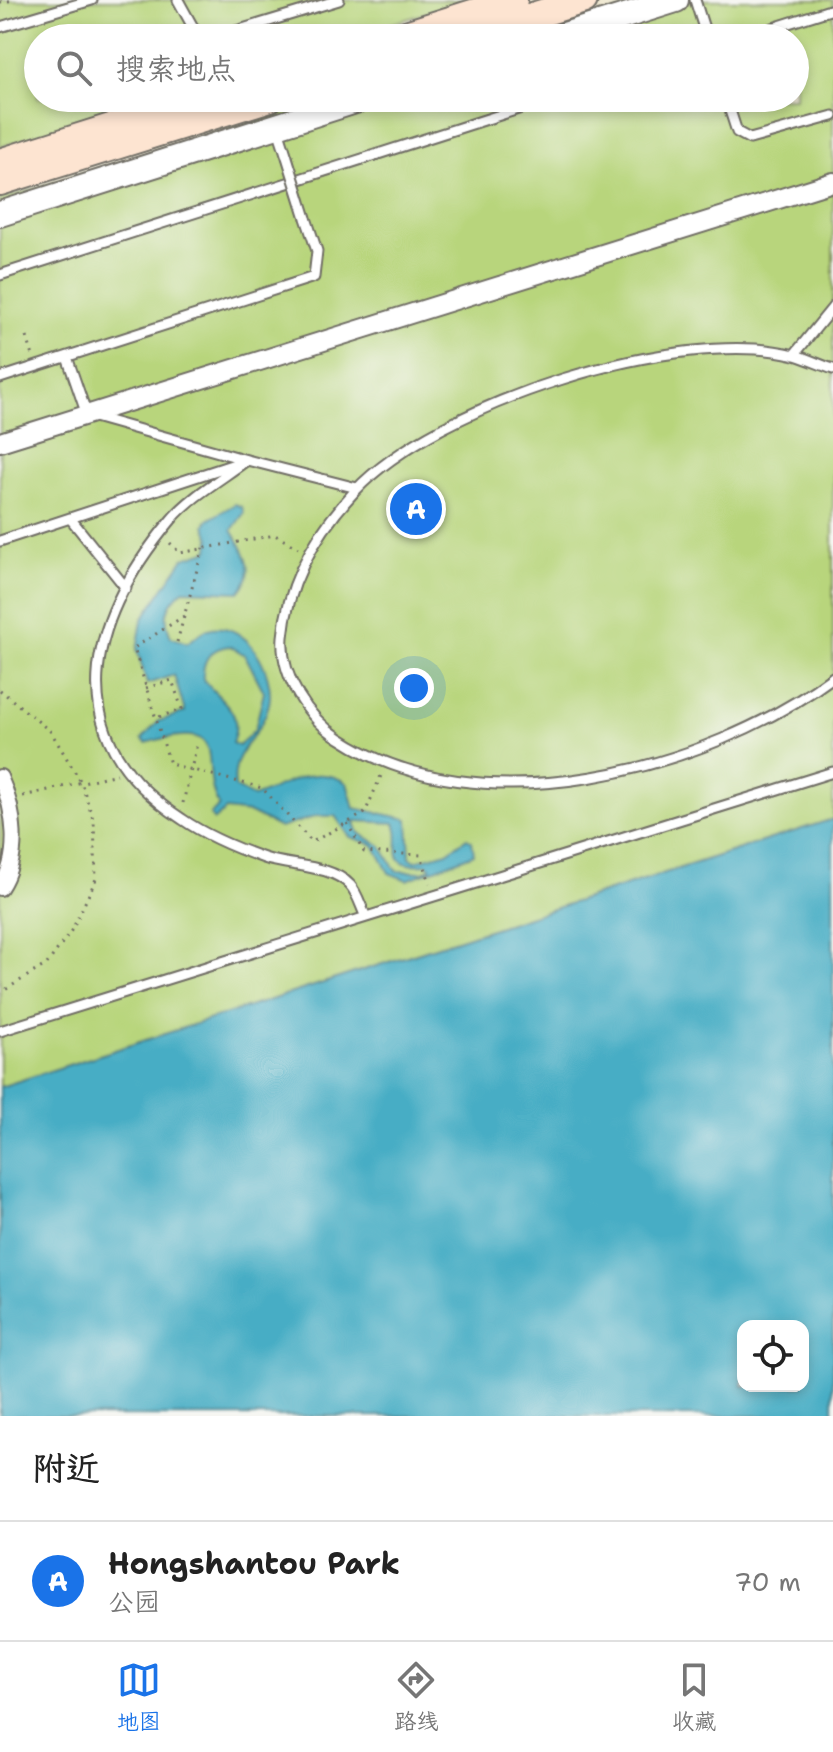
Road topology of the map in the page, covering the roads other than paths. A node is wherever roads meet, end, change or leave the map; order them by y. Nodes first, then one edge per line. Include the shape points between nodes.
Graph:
1 (92, 0) edge
2 (178, 0) edge
3 (339, 0) edge
4 (514, 0) edge
5 (584, 0) edge
6 (676, 0) edge
7 (695, 0) edge
8 (833, 9) edge
9 (191, 24) edge
10 (259, 24) edge
11 (438, 24) edge
12 (507, 24) edge
13 (600, 24) edge
14 (703, 24) edge
15 (785, 24) edge
16 (0, 27) edge
17 (159, 112) edge
18 (225, 112) edge
19 (321, 112) edge
20 (509, 112) edge
21 (731, 112) edge
22 (833, 116) edge
23 (277, 126) junction
24 (0, 162) edge
25 (0, 182) edge
26 (833, 182) edge
27 (0, 214) edge
28 (0, 275) edge
29 (833, 307) edge
30 (794, 355) junction
31 (67, 357) junction
32 (833, 369) edge
33 (0, 378) edge
34 (87, 415) junction
35 (0, 442) edge
36 (247, 460) junction
37 (357, 488) junction
38 (70, 518) junction
39 (0, 541) edge
40 (126, 588) junction
41 (833, 677) edge
42 (833, 772) edge
43 (0, 777) edge
44 (0, 888) edge
45 (366, 917) junction
46 (0, 1031) edge

1 - 16 lane
2 - 9 lane
3 - 10 lane
4 - 11 main road
5 - 12 main road
6 - 13 street
7 - 14 lane
8 - 15 lane
17 - 24 main road
18 - 25 main road
19 - 23 street
20 - 28 lane
21 - 22 lane via 737,132 750,139
23 - 27 street
23 - 31 lane, bridge via 317,251 314,277
26 - 34 street
29 - 30 lane
30 - 32 lane
30 - 37 lane via 681,353 558,378 454,424
31 - 33 lane
31 - 34 lane
34 - 35 street
34 - 36 lane
36 - 37 lane
36 - 38 lane
36 - 40 lane via 172,518
37 - 41 lane via 317,538 296,579 282,640 293,686 320,725 370,758 432,779 511,786 631,769 677,759 719,740
38 - 39 lane
38 - 40 lane
40 - 45 lane via 98,654 96,699 109,744 128,771 179,817 265,859 337,875 351,886
42 - 45 lane
43 - 44 street via 10,799 14,841
45 - 46 lane

